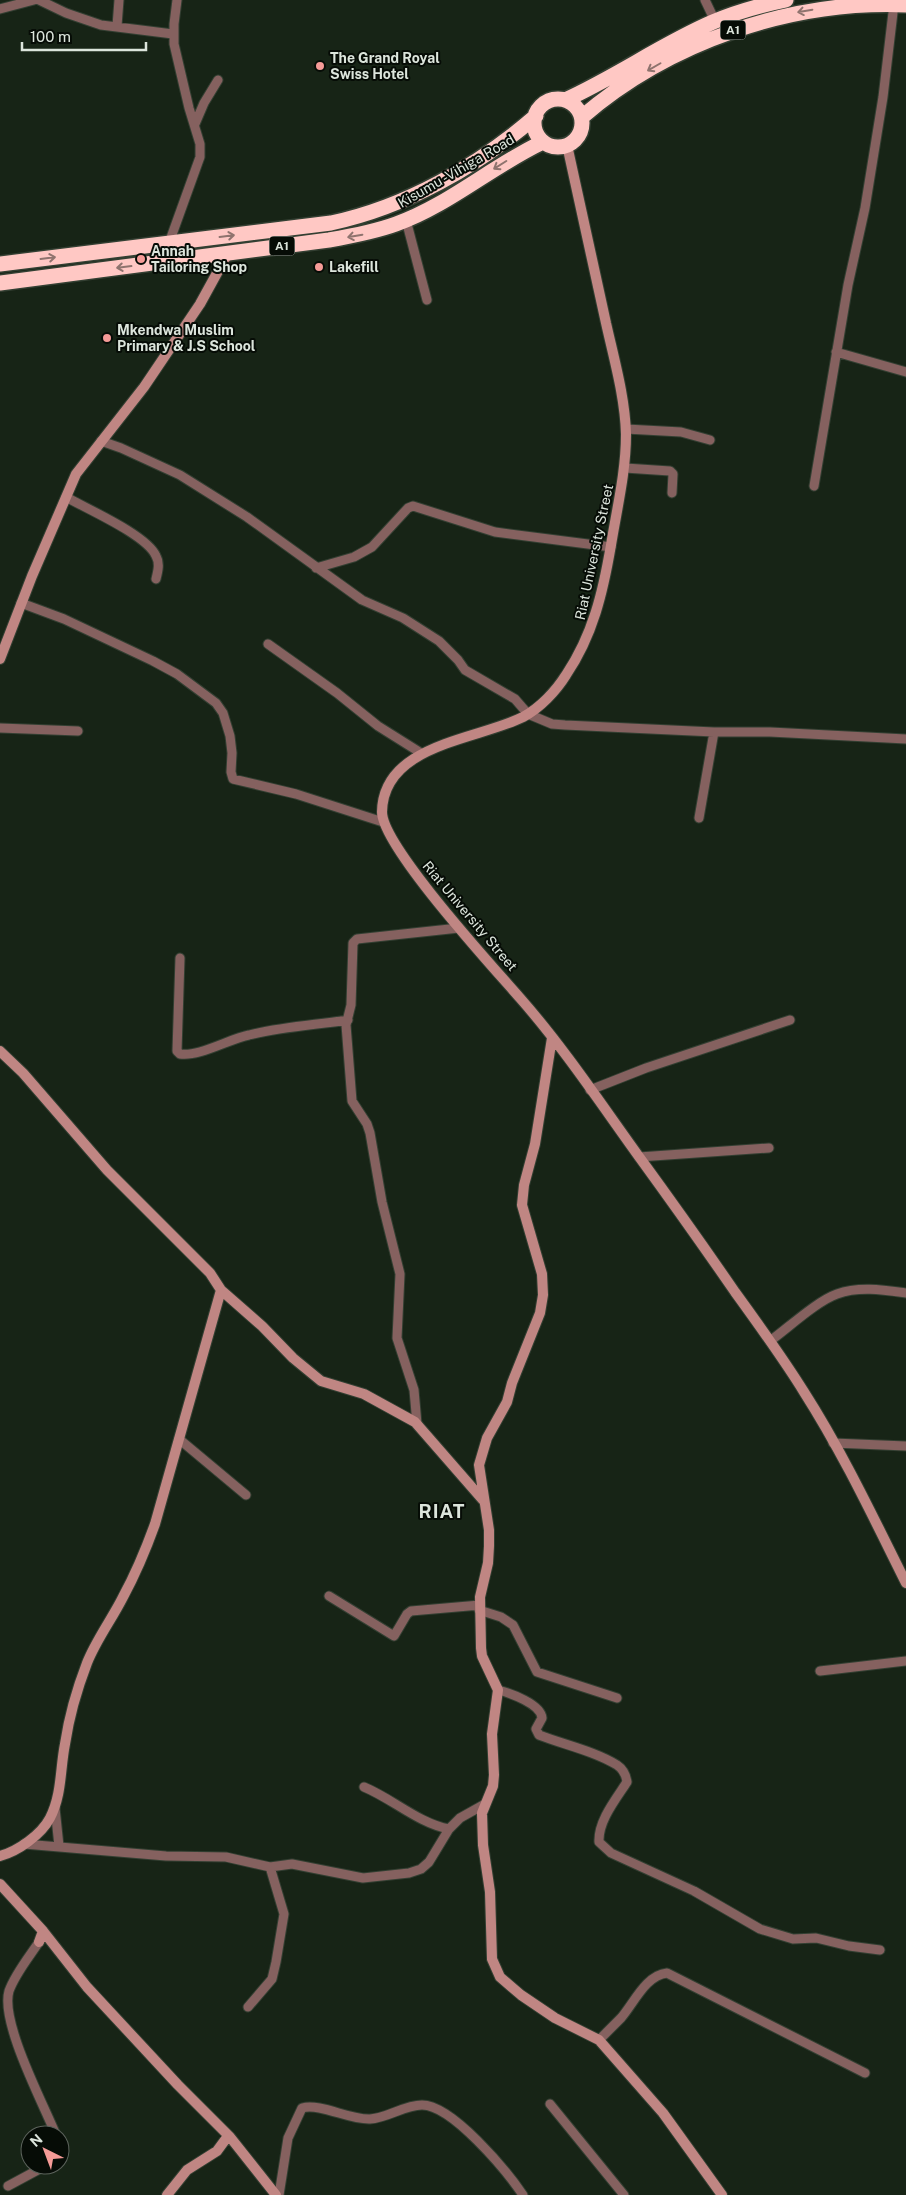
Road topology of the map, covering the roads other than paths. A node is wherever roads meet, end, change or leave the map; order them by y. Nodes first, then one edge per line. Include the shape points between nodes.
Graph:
1 (34, 0) edge
2 (39, 0) edge
3 (119, 0) edge
4 (177, 0) edge
5 (705, 0) edge
6 (786, 0) edge
7 (900, 5) edge
8 (0, 9) edge
9 (715, 21) junction
10 (117, 26) junction
11 (173, 34) junction
12 (218, 80) dead end
13 (565, 100) junction
14 (536, 116) junction
15 (582, 117) junction
16 (195, 124) junction
17 (543, 142) junction
18 (568, 145) junction
19 (406, 220) junction
20 (169, 243) junction
21 (228, 254) junction
22 (0, 264) edge
23 (0, 283) edge
24 (427, 300) dead end
25 (836, 352) junction
26 (906, 372) edge
27 (626, 429) junction
28 (710, 440) dead end
29 (101, 441) junction
30 (625, 468) junction
31 (814, 486) dead end
32 (672, 493) dead end
33 (66, 497) junction
34 (611, 546) junction
35 (316, 568) junction
36 (156, 579) dead end
37 (21, 603) junction
38 (268, 644) dead end
39 (0, 659) edge
40 (528, 714) junction
41 (0, 728) edge
42 (78, 731) dead end
43 (714, 732) junction
44 (906, 739) edge
45 (421, 754) junction
46 (699, 818) dead end
47 (383, 822) junction
48 (459, 928) junction
49 (180, 958) dead end
50 (348, 1020) junction
51 (790, 1020) dead end
52 (552, 1038) junction
53 (0, 1050) edge
54 (590, 1090) junction
55 (768, 1148) dead end
56 (639, 1157) junction
57 (221, 1290) junction
58 (906, 1293) edge
59 (770, 1341) junction
60 (417, 1424) junction
61 (179, 1439) junction
62 (834, 1444) junction
63 (906, 1446) edge
64 (246, 1495) dead end
65 (485, 1503) junction
66 (906, 1583) edge
67 (329, 1596) dead end
68 (480, 1608) junction
69 (906, 1661) edge
70 (820, 1671) dead end
71 (498, 1690) junction
72 (617, 1698) dead end
73 (364, 1787) dead end
74 (485, 1804) junction
75 (55, 1808) junction
76 (449, 1829) junction
77 (24, 1844) junction
78 (59, 1846) junction
79 (0, 1856) edge
80 (270, 1867) junction
81 (0, 1884) edge
82 (43, 1931) junction
83 (39, 1942) joint
84 (880, 1950) dead end
85 (248, 2007) dead end
86 (599, 2040) junction
87 (865, 2073) dead end
88 (550, 2104) dead end
89 (52, 2125) edge
90 (228, 2136) junction
91 (28, 2175) edge
92 (8, 2186) dead end
93 (167, 2195) edge
94 (278, 2195) edge
95 (523, 2195) edge
96 (624, 2195) edge
97 (722, 2195) edge

1 - 8 street
2 - 10 street via 66,13
3 - 10 street
4 - 11 street
5 - 9 street
6 - 9 highway, A1
7 -> 15 highway, A1 via 848,5 761,20 673,56 624,84
7 - 25 street
9 - 13 highway, A1
10 - 11 street
11 - 16 street
12 - 16 street
13 - 14 highway, A1 via 548,101
13 - 15 highway
14 - 17 highway via 535,129
20 -> 14 highway, Kisumu -Vihiga Road / A1 via 356,218 427,189 513,136
15 - 18 highway via 580,133
16 - 20 street via 200,157
17 - 18 highway via 556,147
17 -> 19 highway, Kisumu -Vihiga Road / A1
18 - 27 street, Riat University Street
19 -> 21 highway, Kisumu -Vihiga Road / A1 via 364,234
19 - 24 street
22 -> 20 highway, Kisumu -Vihiga Road / A1
21 -> 23 highway, Kisumu -Vihiga Road / A1
21 - 29 street via 200,304 144,388
25 - 26 street
25 - 31 street
27 - 28 street via 681,432
27 - 30 street, Riat University Street
29 - 33 street via 76,474
29 - 35 street via 180,474 247,517
30 - 32 street via 670,471 673,474
30 - 34 street, Riat University Street
33 - 36 street via 146,543 157,557
33 - 37 street
34 - 35 street via 495,532 413,506 372,547 354,557
34 - 40 street, Riat University Street via 593,626 583,647 561,683
35 - 40 street via 362,600 403,618 439,641 465,670 515,699
37 - 39 street
37 - 47 street via 64,619 153,661 216,703 224,713 230,736 233,779 296,794
38 - 45 street
40 - 43 street via 552,724
40 - 45 street, Riat University Street
41 - 42 street
43 - 44 street
43 - 46 street
45 - 47 street, Riat University Street via 390,782 384,797
47 - 48 street, Riat University Street via 400,853
48 - 50 street via 355,941 352,1005
48 - 52 street, Riat University Street
49 - 50 street via 176,1009 177,1051 180,1054 212,1048 250,1034
50 - 60 street via 352,1101 370,1133 382,1202 400,1274 397,1338 414,1390
51 - 54 street
52 - 54 street, Riat University Street
52 - 65 street via 535,1144 522,1195 542,1274 543,1296 540,1313 507,1402 488,1438 479,1465
53 - 57 street via 107,1170 210,1273
54 - 56 street, Riat University Street
55 - 56 street
56 - 59 street, Riat University Street
57 - 60 street via 321,1381 364,1394
57 - 61 street
58 - 59 street via 879,1288 837,1294
59 - 62 street, Riat University Street
60 - 65 street
61 - 64 street
61 - 75 street via 146,1549 88,1662 68,1724
62 - 63 street
62 - 66 street, Riat University Street
65 - 68 street via 489,1546
67 - 68 street via 394,1636 409,1612
68 - 71 street via 482,1656
68 - 72 street via 513,1625 537,1672
69 - 70 street
71 - 74 street via 492,1734 494,1780
71 - 84 street via 538,1709 542,1718 536,1729 539,1735 622,1769 627,1782 599,1835 599,1842 610,1853 694,1891 760,1929 793,1939 816,1938
73 - 76 street via 426,1822
74 - 76 street via 460,1818
74 - 86 street via 482,1845 490,1892 492,1959 500,1977 554,2018
75 - 77 street via 49,1820
75 - 78 street
76 - 80 street via 429,1862 409,1873 363,1878 292,1864
77 - 78 street
77 - 79 street
78 - 80 street via 226,1858
80 - 85 street via 284,1914 278,1953 272,1979
81 - 82 street
82 - 83 street
82 - 90 street via 87,1988
83 - 89 street via 12,1984 9,2014 20,2051
86 - 87 street via 650,1981 668,1972
86 - 97 street via 663,2113
88 - 96 street
90 - 93 street via 217,2151 187,2170
90 - 94 street
91 - 92 street
94 - 95 street via 288,2138 302,2108 370,2119 419,2105 431,2106 456,2121

